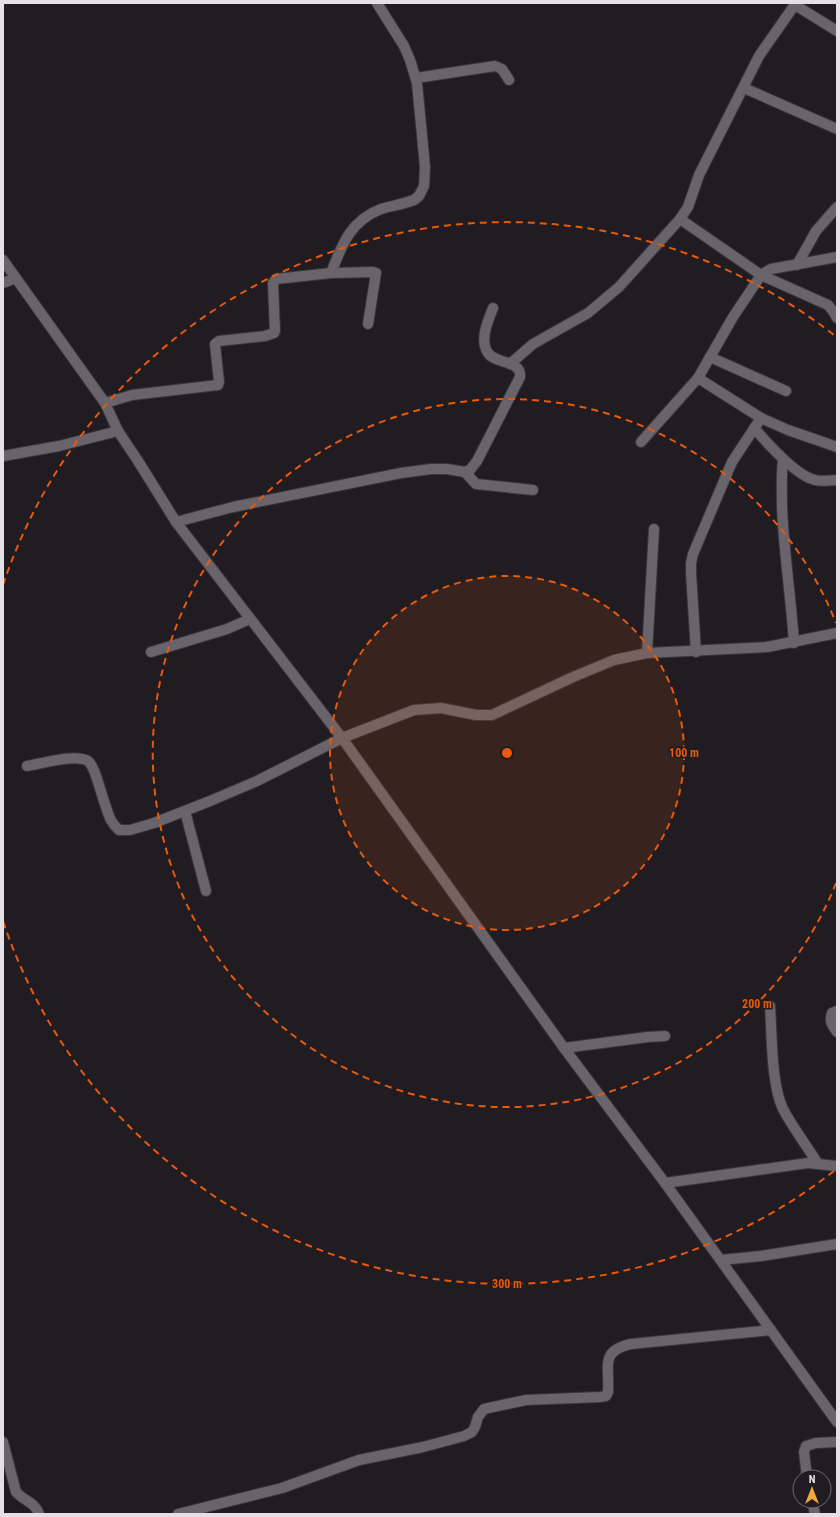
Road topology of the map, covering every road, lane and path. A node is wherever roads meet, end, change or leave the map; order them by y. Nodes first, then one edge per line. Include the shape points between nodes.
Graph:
1 (377, 3) edge
2 (795, 4) edge
3 (837, 31) edge
4 (416, 78) junction
5 (509, 80) dead end
6 (744, 88) junction
7 (837, 129) edge
8 (837, 207) edge
9 (680, 220) junction
10 (837, 257) edge
11 (3, 260) edge
12 (796, 265) junction
13 (331, 273) junction
14 (761, 275) junction
15 (16, 278) junction
16 (3, 283) edge
17 (493, 308) dead end
18 (836, 313) edge
19 (368, 324) dead end
20 (710, 357) junction
21 (510, 364) junction
22 (698, 378) junction
23 (786, 391) dead end
24 (105, 403) junction
25 (761, 418) junction
26 (754, 428) junction
27 (118, 431) junction
28 (641, 442) dead end
29 (837, 447) edge
30 (3, 456) edge
31 (783, 460) junction
32 (465, 472) junction
33 (837, 480) edge
34 (533, 490) dead end
35 (176, 522) junction
36 (654, 529) dead end
37 (250, 619) junction
38 (837, 633) edge
39 (794, 643) junction
40 (151, 652) dead end
41 (696, 652) junction
42 (647, 653) junction
43 (342, 738) junction
44 (27, 766) dead end
45 (185, 810) junction
46 (206, 890) dead end
47 (770, 1006) dead end
48 (837, 1011) edge
49 (837, 1032) edge
50 (665, 1036) dead end
51 (564, 1048) junction
52 (818, 1164) junction
53 (837, 1166) edge
54 (665, 1183) junction
55 (837, 1244) edge
56 (721, 1260) junction
57 (771, 1330) junction
58 (837, 1422) edge
59 (3, 1442) edge
60 (837, 1442) edge
61 (806, 1469) edge
62 (39, 1514) edge
63 (178, 1514) edge

1 - 4 street via 404,46
2 - 3 street
2 - 6 street via 762,50
4 - 5 street via 495,66 502,69
4 - 13 street via 424,153 424,186 414,200 379,210 363,218 341,247
6 - 7 street
6 - 9 street via 699,175 688,207
8 - 12 street via 816,231
9 - 14 street
9 - 21 street via 610,296 588,313 533,344
10 - 12 street
11 - 15 street
12 - 14 street via 771,269
13 - 19 street via 376,273
13 - 24 street via 275,280 275,331 265,336 219,341 215,344 218,385 132,395
14 - 18 street via 828,305
14 - 20 street
15 - 16 street
15 - 24 street
17 - 21 street via 484,334 486,349 490,356
20 - 22 street
20 - 23 street
21 - 32 street via 519,369 520,377 477,461
22 - 25 street
22 - 28 street
24 - 27 street
25 - 26 street
25 - 29 street
26 - 31 street
26 - 41 street via 732,462 693,554 691,573
27 - 30 street via 59,446
27 - 35 street
31 - 33 street via 814,480
31 - 39 street via 783,540 792,605
32 - 34 street via 476,484
32 - 35 street via 431,469 400,474 233,507
35 - 37 street
36 - 42 street
37 - 40 street via 227,629
37 - 43 street
38 - 39 street
39 - 41 street via 767,648
41 - 42 street
42 - 43 street via 614,660 492,716 441,708 422,709
43 - 45 street via 257,781
43 - 51 street
44 - 45 street via 67,758 88,761 111,823 119,830 130,830 154,823
45 - 46 street
47 - 52 street via 775,1085 783,1109
48 - 49 street via 832,1013 830,1018
50 - 51 street
51 - 54 street
52 - 53 street
52 - 54 street via 808,1163
54 - 56 street
55 - 56 street
56 - 57 street
57 - 58 street
57 - 63 street via 621,1346 611,1354 608,1363 606,1396 526,1400 484,1409 472,1432 464,1436 359,1460 282,1488
59 - 62 street via 16,1492 33,1504
60 - 61 street via 806,1446 804,1452

